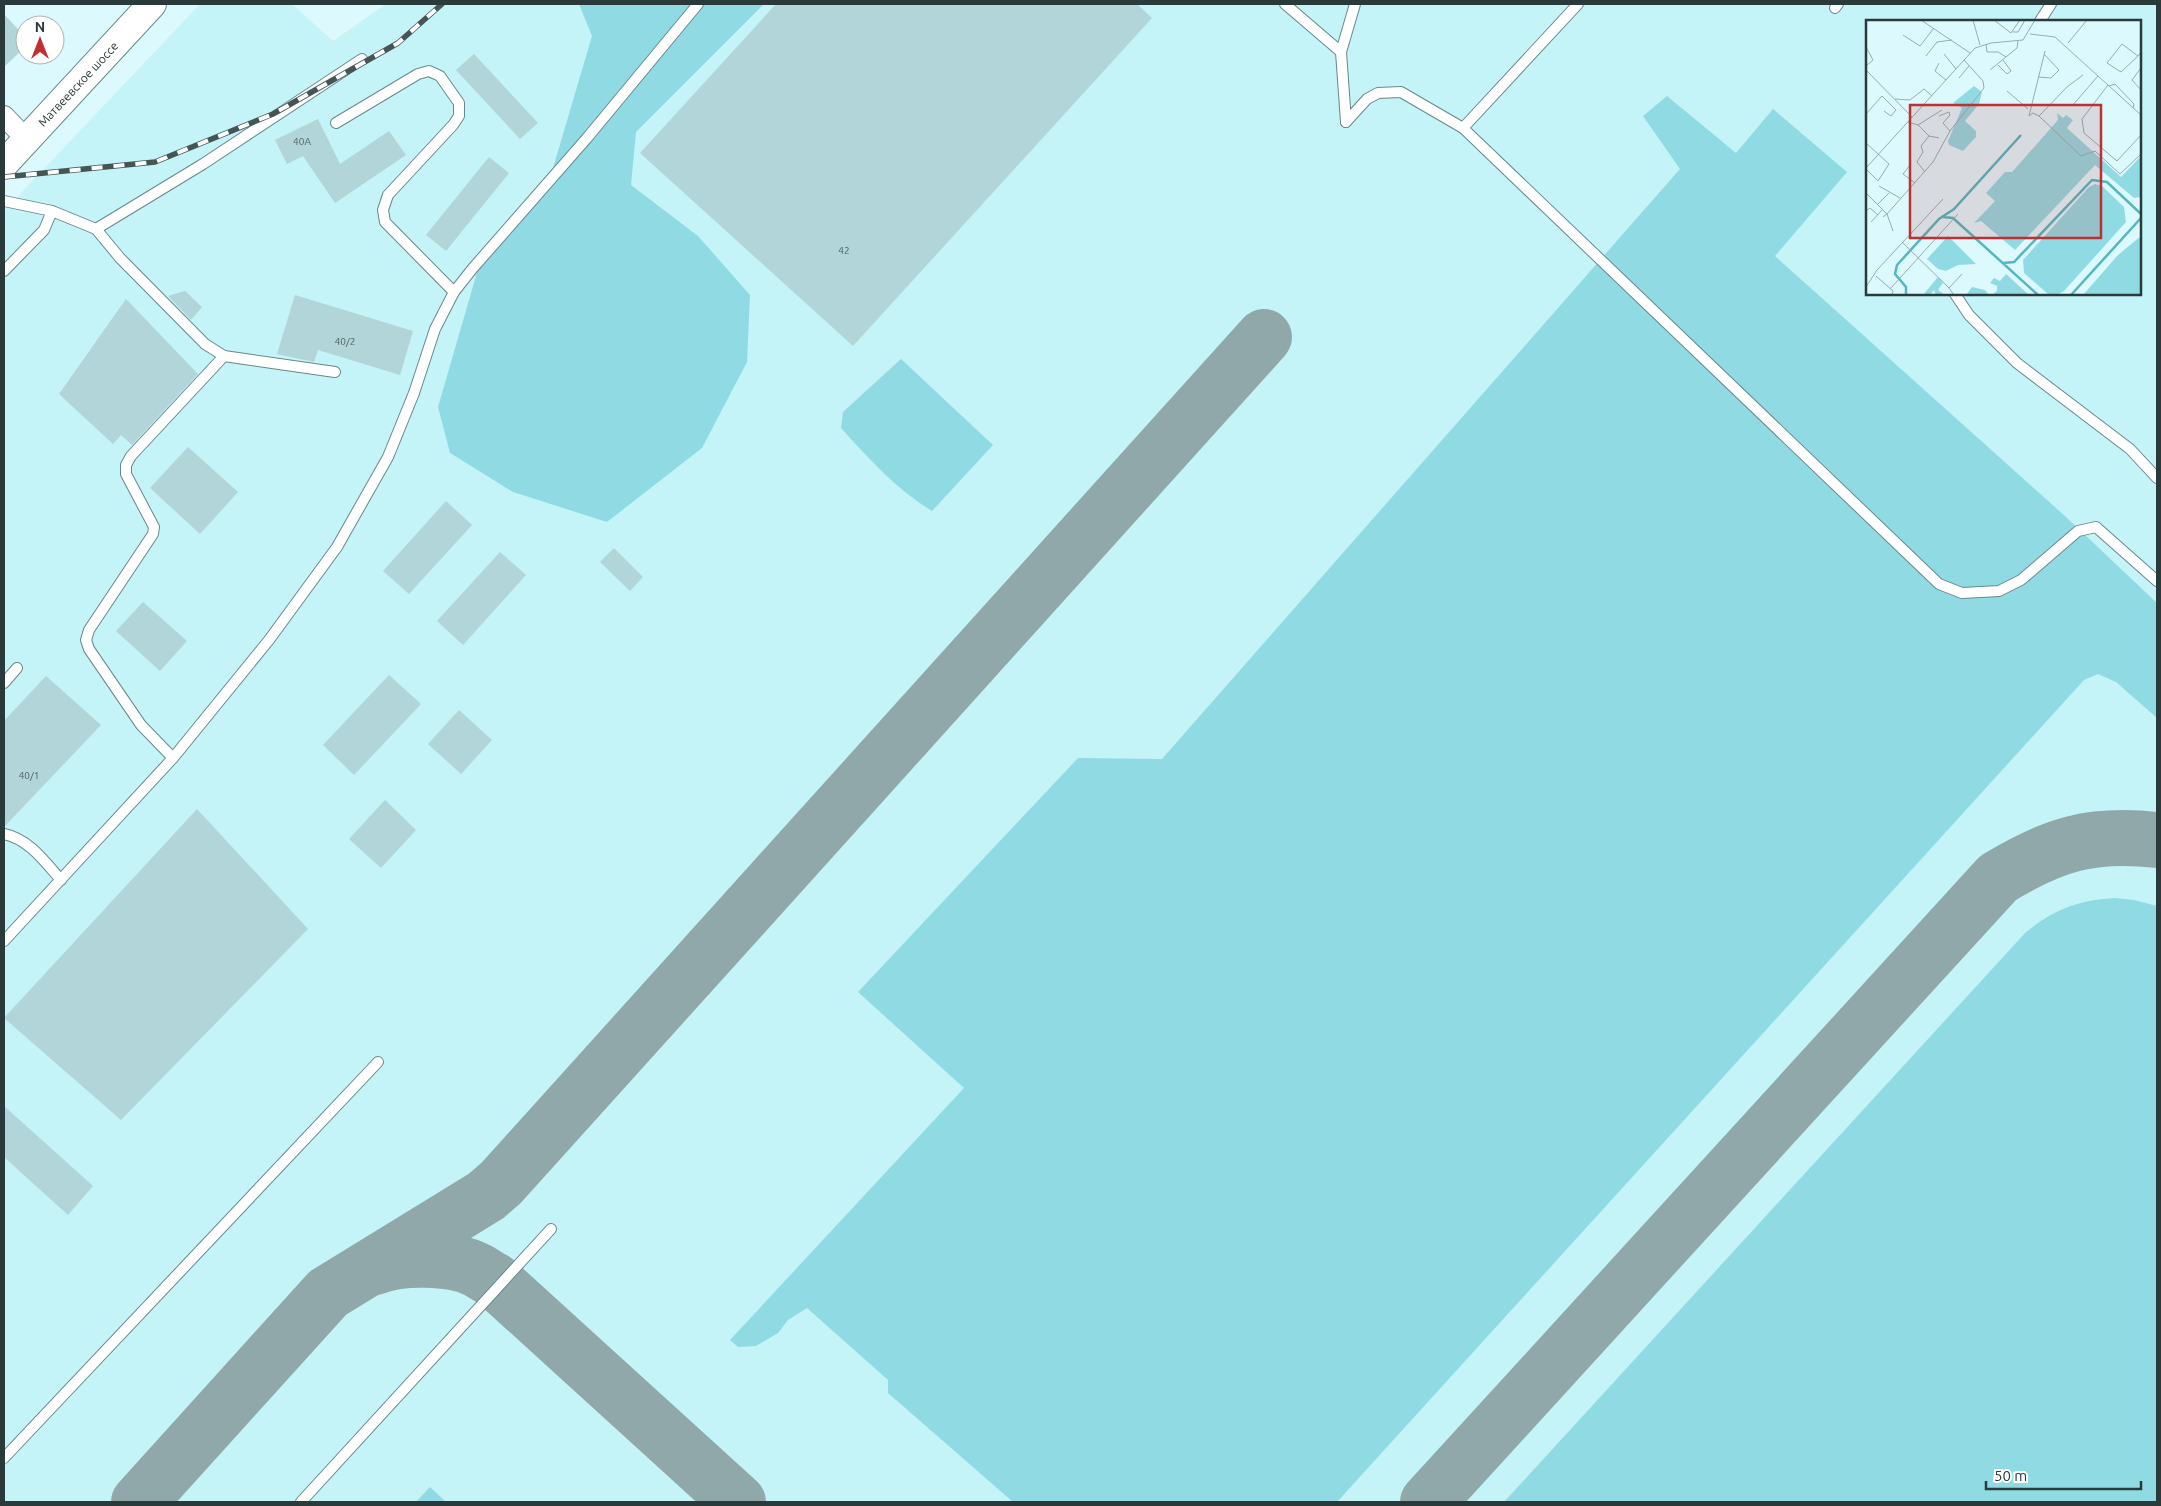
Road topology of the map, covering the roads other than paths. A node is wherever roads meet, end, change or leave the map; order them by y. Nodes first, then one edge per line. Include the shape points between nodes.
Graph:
1 (152, 4) edge
2 (698, 4) edge
3 (1285, 4) edge
4 (1355, 4) edge
5 (1578, 4) edge
6 (2051, 4) edge
7 (2041, 20) edge
8 (1341, 52) junction
9 (362, 59) dead end
10 (4, 116) edge
11 (336, 123) dead end
12 (1463, 128) junction
13 (27, 140) junction
14 (4, 164) edge
15 (4, 201) edge
16 (52, 212) junction
17 (96, 229) junction
18 (4, 271) edge
19 (454, 292) junction
20 (1956, 295) edge
21 (224, 356) junction
22 (335, 372) dead end
23 (2157, 478) edge
24 (2157, 580) edge
25 (17, 668) dead end
26 (4, 683) edge
27 (173, 758) junction
28 (4, 834) edge
29 (60, 880) junction
30 (4, 941) edge
31 (378, 1062) dead end
32 (551, 1229) dead end
33 (4, 1458) edge
34 (301, 1502) edge

1 - 13 main road, Матвеевское шоссе
2 - 19 lane
3 - 8 lane
4 - 8 lane
5 - 12 lane
6 - 7 lane
8 - 12 lane via 1346,122 1367,99 1378,93 1401,92
9 - 17 lane via 203,164
10 - 13 street
11 - 19 lane via 418,74 430,71 440,76 459,103 459,116 453,125 388,195 383,210 385,222
12 - 24 lane via 1939,584 1962,593 1999,591 2021,580 2078,531 2096,527
13 - 14 main road, Матвеевское шоссе
15 - 16 lane
16 - 17 lane
16 - 18 lane via 44,230
17 - 21 lane via 120,258 205,344
19 - 27 lane via 435,329 388,457 337,547 269,640
20 - 23 lane via 1969,315 2017,363 2130,450
21 - 22 lane
21 - 27 lane via 126,465 126,474 154,527 153,534 89,630 86,640 141,725
25 - 26 lane
27 - 29 lane
28 - 29 lane via 34,850
29 - 30 lane
31 - 33 lane
32 - 34 lane

